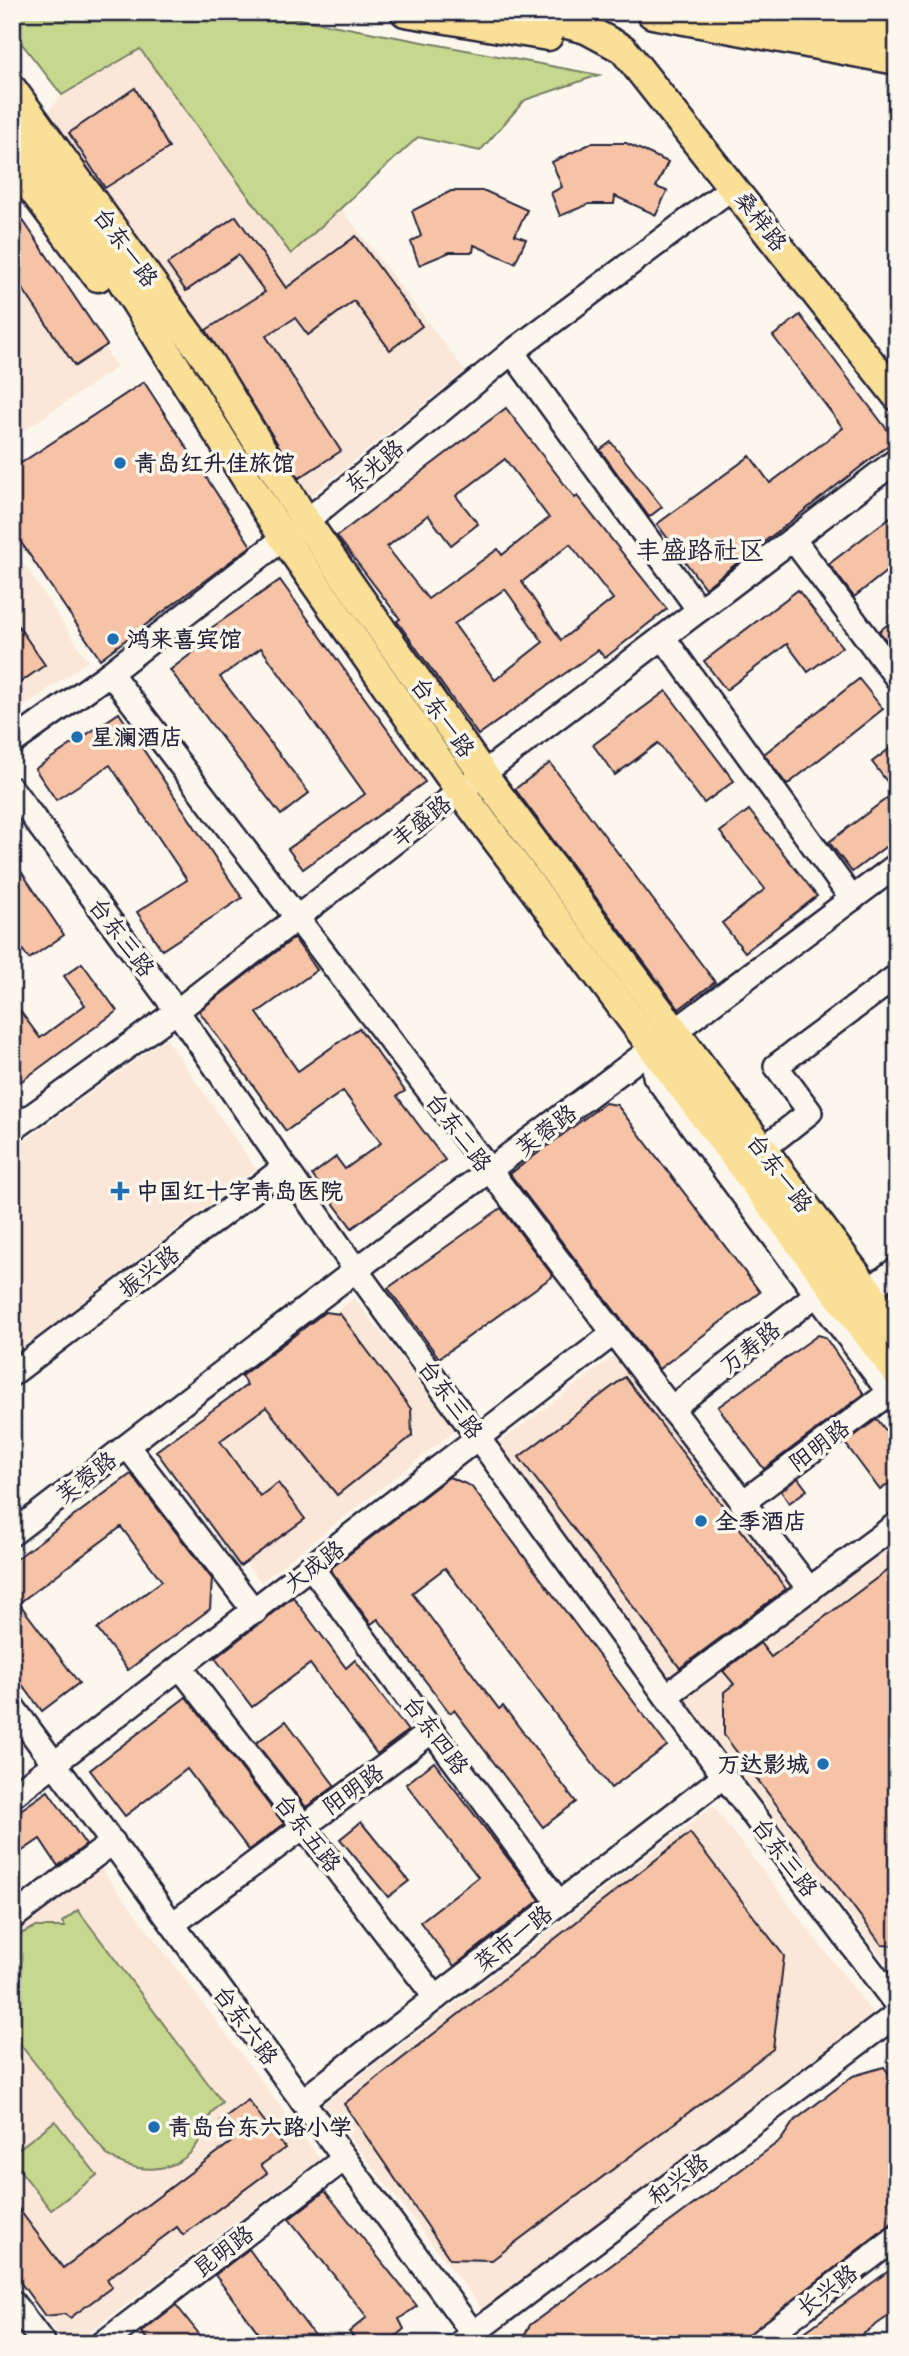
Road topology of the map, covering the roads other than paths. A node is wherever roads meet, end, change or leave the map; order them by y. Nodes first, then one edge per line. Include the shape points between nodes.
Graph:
1 (405, 12) edge
2 (520, 12) edge
3 (653, 12) edge
4 (784, 12) edge
5 (897, 34) edge
6 (623, 49) junction
7 (897, 58) edge
8 (12, 89) edge
9 (12, 124) edge
10 (12, 162) edge
11 (734, 186) junction
12 (156, 335) junction
13 (512, 352) junction
14 (897, 396) edge
15 (897, 460) edge
16 (294, 529) junction
17 (793, 539) junction
18 (699, 610) junction
19 (663, 637) junction
20 (110, 673) junction
21 (897, 678) edge
22 (12, 743) edge
23 (483, 774) junction
24 (12, 789) edge
25 (460, 791) junction
26 (897, 865) edge
27 (852, 899) junction
28 (297, 918) junction
29 (897, 976) edge
30 (177, 1012) junction
31 (675, 1032) junction
32 (653, 1051) junction
33 (12, 1130) edge
34 (763, 1149) junction
35 (285, 1167) junction
36 (482, 1178) junction
37 (897, 1269) edge
38 (356, 1270) junction
39 (822, 1290) junction
40 (868, 1290) junction
41 (846, 1308) junction
42 (897, 1329) edge
43 (614, 1334) junction
44 (12, 1374) edge
45 (895, 1389) edge
46 (671, 1409) junction
47 (480, 1438) junction
48 (127, 1446) junction
49 (742, 1503) junction
50 (897, 1524) edge
51 (12, 1534) edge
52 (312, 1568) junction
53 (810, 1590) junction
54 (255, 1612) junction
55 (181, 1668) junction
56 (666, 1696) junction
57 (12, 1706) edge
58 (432, 1731) junction
59 (56, 1763) junction
60 (724, 1776) junction
61 (12, 1796) edge
62 (303, 1826) junction
63 (113, 1842) junction
64 (559, 1903) junction
65 (12, 1918) edge
66 (173, 1924) junction
67 (436, 1998) junction
68 (897, 2005) edge
69 (897, 2014) edge
70 (302, 2101) junction
71 (344, 2159) junction
72 (897, 2237) edge
73 (12, 2302) edge
74 (471, 2340) edge
75 (44, 2344) edge
76 (102, 2344) edge
77 (757, 2344) edge

1 - 6 main road
2 - 6 main road via 586,29
3 - 7 highway
4 - 5 highway
6 - 11 main road, 桑梓路
8 - 16 main road, 台东一路 via 210,364
9 - 12 main road
10 - 12 main road, 台东一路 via 123,311
11 - 13 street, 东光路
11 - 14 main road, 桑梓路
12 - 16 main road, 台东一路
13 - 16 street, 东光路
13 - 18 street
15 - 17 street, 丰盛路
16 - 20 street, 东光路
16 - 23 main road, 台东一路
16 - 25 main road, 台东一路
17 - 18 street, 丰盛路
17 - 21 street
18 - 19 street, 丰盛路
19 - 23 street, 丰盛路
19 - 27 street
20 - 22 street, 东光路
20 - 28 street, 台东二路
23 - 25 street, 丰盛路
23 - 31 main road, 台东一路
24 - 30 street, 台东三路
25 - 28 street, 丰盛路
25 - 32 main road, 台东一路
26 - 27 street, 芙蓉路
27 - 31 street, 芙蓉路
28 - 30 street, 丰盛路
28 - 36 street, 台东二路
29 - 34 street via 776,1066 810,1112
30 - 33 street, 丰盛路
30 - 35 street, 台东三路
31 - 32 street, 芙蓉路
31 - 34 main road, 台东一路
32 - 36 street, 芙蓉路
32 - 39 main road, 台东一路
34 - 40 main road, 台东一路
35 - 38 street, 台东三路
35 - 44 street, 振兴路
36 - 38 street, 芙蓉路
36 - 43 street, 台东二路
37 - 40 street
38 - 47 street, 台东三路
38 - 48 street, 芙蓉路
39 - 41 main road, 台东一路
39 - 45 street
39 - 46 street, 万寿路
40 - 41 street
40 - 42 main road, 台东一路
41 - 45 main road, 台东一路
43 - 46 street, 台东二路
43 - 47 street, 大成路
45 - 49 street, 阳明路
46 - 49 street, 台东二路
47 - 52 street, 大成路
47 - 56 street, 台东三路
48 - 51 street, 芙蓉路
48 - 54 street, 芙蓉路
49 - 53 street, 台东二路
50 - 53 street
52 - 54 street, 大成路
52 - 58 street, 台东四路
53 - 56 street
54 - 55 street, 大成路
55 - 59 street, 大成路
55 - 62 street, 台东五路
56 - 60 street, 台东三路
57 - 59 street, 台东六路
58 - 62 street, 阳明路
58 - 64 street, 台东四路
59 - 61 street, 大成路
59 - 63 street, 台东六路
60 - 64 street, 菜市一路
60 - 68 street, 台东三路
62 - 66 street, 阳明路
62 - 67 street, 台东五路
63 - 65 street
63 - 66 street, 台东六路
64 - 67 street, 菜市一路
66 - 70 street, 台东六路
67 - 70 street, 菜市一路
69 - 74 street, 和兴路
70 - 71 street, 台东六路
71 - 74 street, 台东六路
71 - 76 street, 昆明路
72 - 77 street, 长兴路
73 - 75 street

